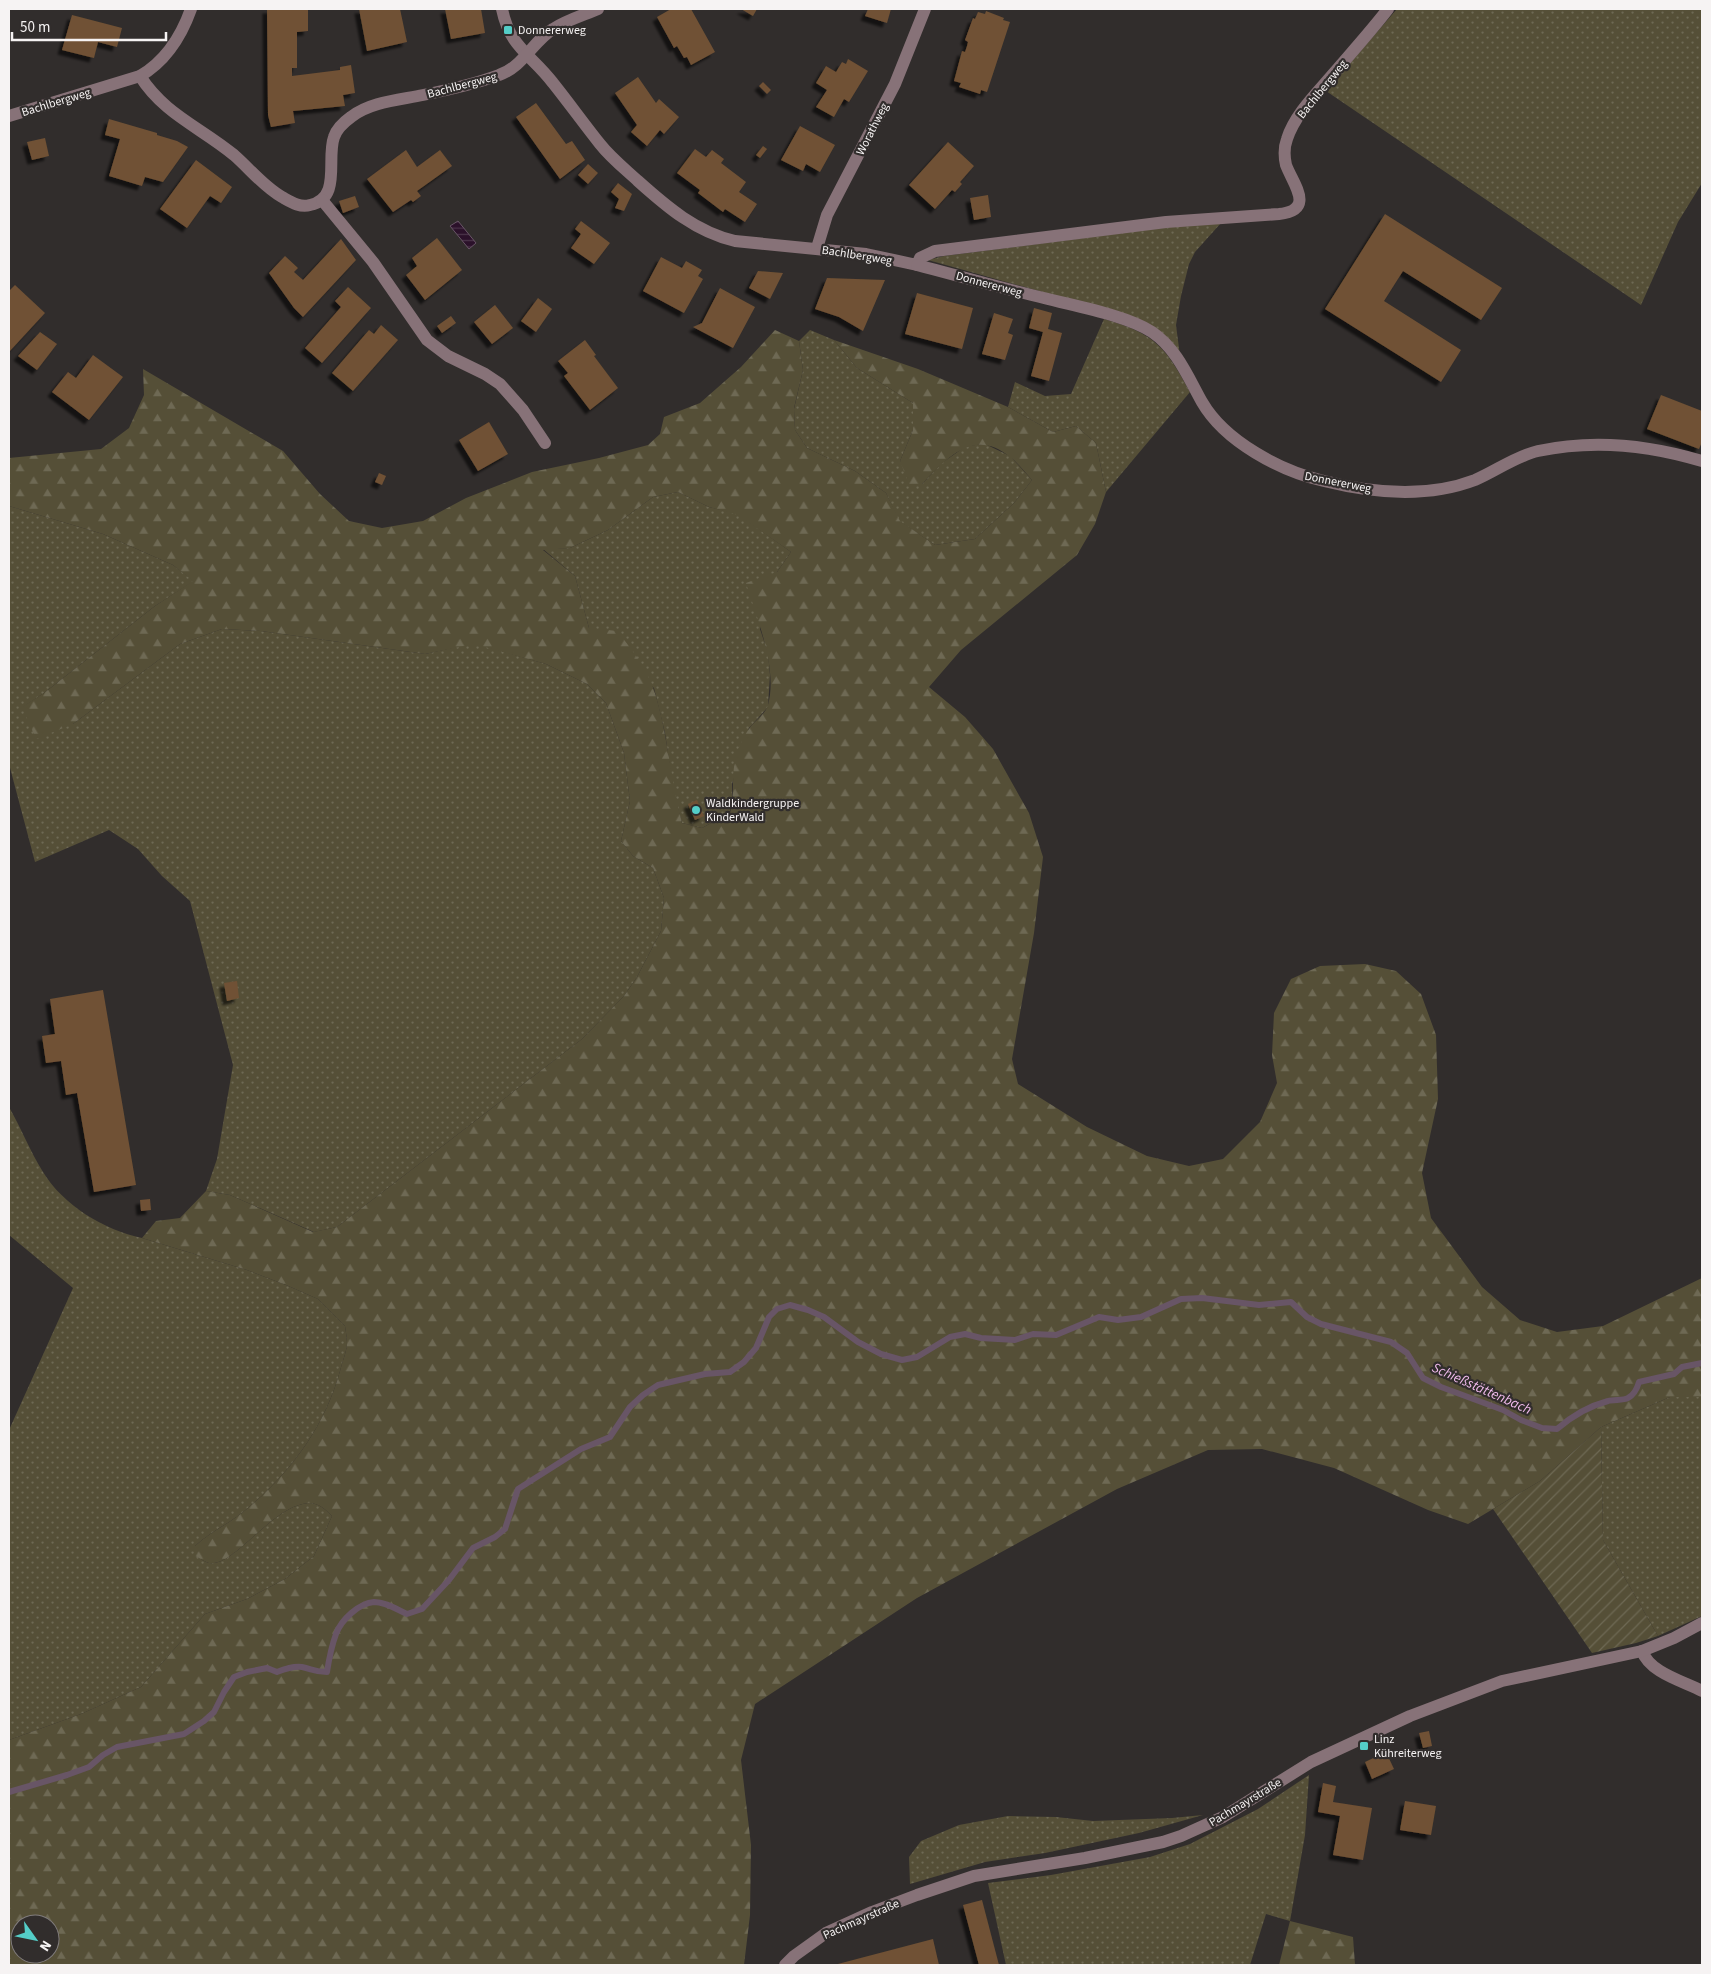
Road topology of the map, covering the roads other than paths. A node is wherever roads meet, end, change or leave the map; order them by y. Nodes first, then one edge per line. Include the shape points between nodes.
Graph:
1 (191, 9) edge
2 (502, 9) edge
3 (598, 9) edge
4 (926, 9) edge
5 (1388, 9) edge
6 (526, 55) junction
7 (140, 76) junction
8 (9, 116) edge
9 (322, 200) junction
10 (817, 248) junction
11 (917, 265) junction
12 (545, 443) dead end
13 (1702, 461) edge
14 (1702, 1623) edge
15 (1642, 1651) junction
16 (1702, 1691) edge
17 (785, 1965) edge

1 - 7 street, Bachlbergweg via 169,52
2 - 6 street via 513,40
3 - 6 street via 553,28
4 - 10 street, Worathweg via 895,84 828,215
5 - 11 street, Bachlbergweg via 1314,97 1289,134 1284,147 1285,158 1300,197 1298,205 1291,211 1166,222 935,251 920,258
6 - 9 street, Bachlbergweg via 501,74 369,107 355,114 334,136 330,189
6 - 10 street, Bachlbergweg via 552,81 609,154 679,215 725,238 765,245
7 - 8 street, Bachlbergweg
7 - 9 street via 150,93 170,111 233,154 280,196 296,205 310,206
9 - 12 street via 373,262 427,340 448,356 500,384 523,410
10 - 11 street, Bachlbergweg
11 - 13 street, Donnererweg via 1142,326 1165,344 1184,367 1203,404 1245,446 1297,473 1324,481 1386,491 1443,490 1536,452 1592,444 1654,450
14 - 15 street, Pachmayrstraße
15 - 16 street via 1645,1659 1656,1669
15 - 17 street, Pachmayrstraße via 1502,1681 1410,1716 1311,1762 1223,1816 1181,1836 1085,1858 974,1876 917,1895 826,1933

